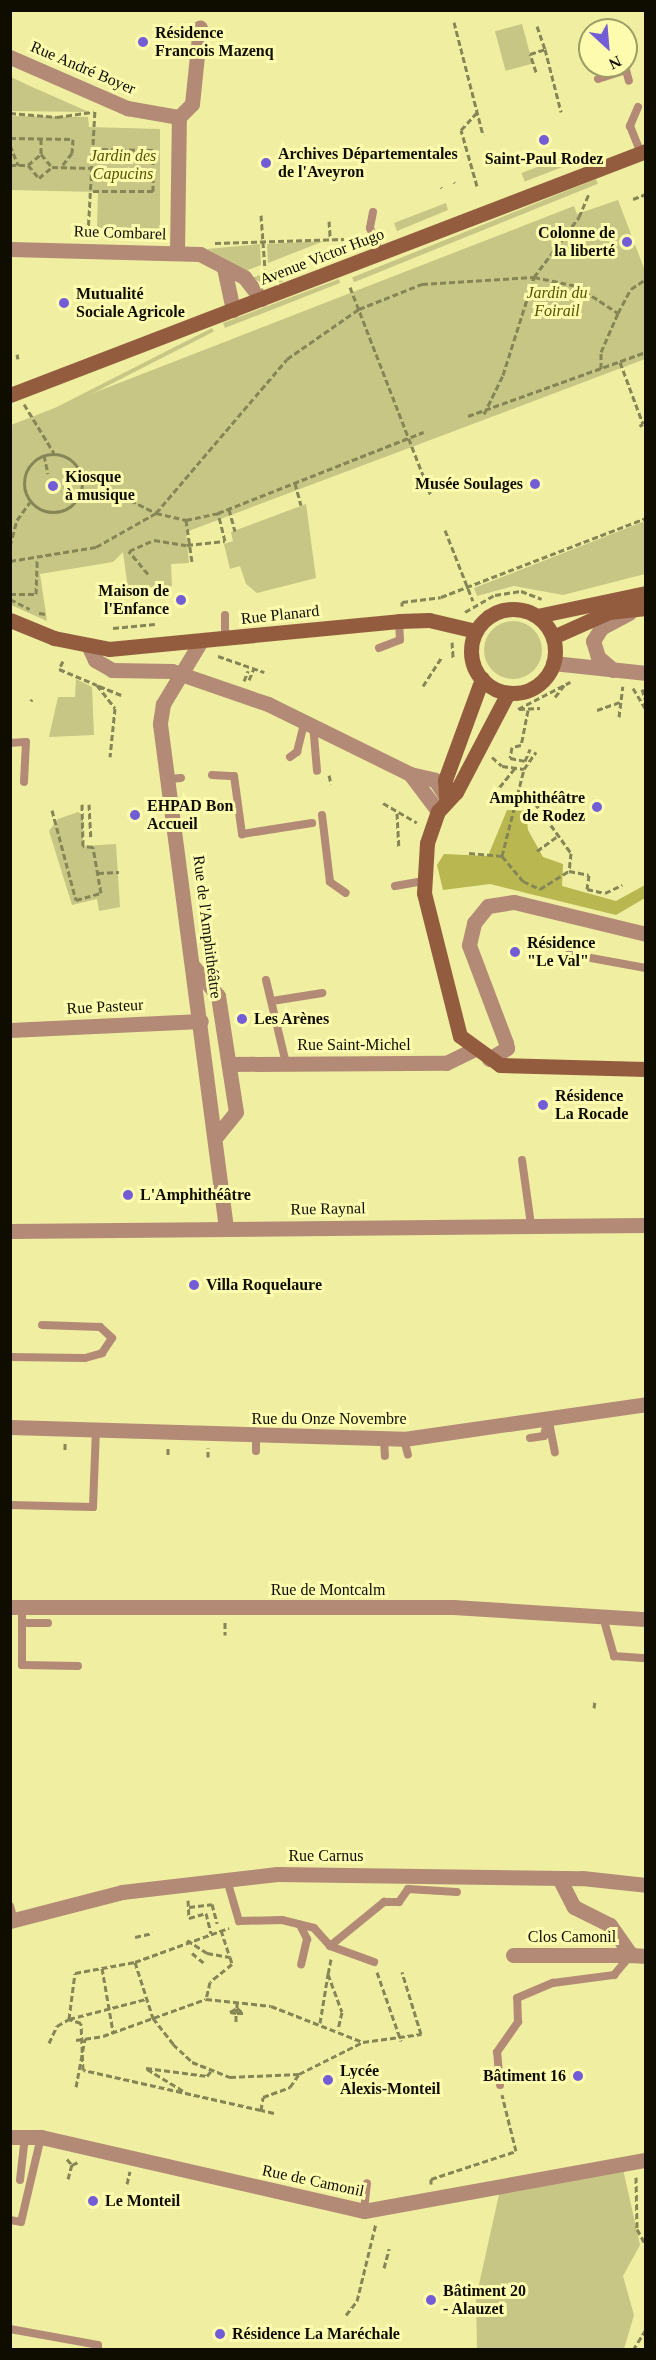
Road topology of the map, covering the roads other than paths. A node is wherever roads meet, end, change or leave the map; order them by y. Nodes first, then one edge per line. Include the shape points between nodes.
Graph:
1 (200, 27) dead end
2 (10, 57) edge
3 (598, 79) dead end
4 (629, 81) dead end
5 (638, 107) dead end
6 (179, 117) junction
7 (643, 152) edge
8 (373, 212) dead end
9 (10, 249) edge
10 (177, 253) junction
11 (380, 253) junction
12 (224, 268) junction
13 (261, 299) junction
14 (233, 310) junction
15 (17, 399) edge
16 (645, 593) edge
17 (645, 608) edge
18 (629, 613) junction
19 (225, 615) dead end
20 (396, 616) junction
21 (537, 616) junction
22 (10, 620) edge
23 (476, 631) junction
24 (553, 637) junction
25 (225, 639) junction
26 (88, 645) junction
27 (206, 647) junction
28 (379, 648) dead end
29 (553, 663) junction
30 (613, 670) junction
31 (645, 673) edge
32 (182, 674) junction
33 (482, 679) junction
34 (508, 693) junction
35 (309, 722) junction
36 (10, 743) edge
37 (290, 757) dead end
38 (452, 762) junction
39 (317, 771) dead end
40 (212, 775) dead end
41 (464, 777) junction
42 (24, 782) dead end
43 (442, 804) junction
44 (322, 815) dead end
45 (312, 823) dead end
46 (424, 881) junction
47 (395, 886) dead end
48 (346, 893) dead end
49 (645, 934) edge
50 (569, 954) dead end
51 (194, 966) junction
52 (645, 968) edge
53 (266, 980) dead end
54 (322, 993) dead end
55 (272, 1001) junction
56 (201, 1021) junction
57 (10, 1030) edge
58 (472, 1046) junction
59 (489, 1059) junction
60 (230, 1064) junction
61 (286, 1064) junction
62 (645, 1070) edge
63 (216, 1137) junction
64 (522, 1160) dead end
65 (531, 1225) junction
66 (645, 1225) edge
67 (226, 1228) junction
68 (10, 1231) edge
69 (42, 1325) dead end
70 (10, 1357) edge
71 (645, 1404) edge
72 (548, 1416) junction
73 (10, 1427) edge
74 (96, 1430) junction
75 (530, 1438) dead end
76 (384, 1439) junction
77 (404, 1439) junction
78 (555, 1452) dead end
79 (408, 1455) dead end
80 (385, 1456) dead end
81 (10, 1505) edge
82 (16, 1607) edge
83 (603, 1617) junction
84 (645, 1619) edge
85 (22, 1623) junction
86 (48, 1623) dead end
87 (645, 1658) edge
88 (78, 1666) dead end
89 (227, 1880) junction
90 (561, 1882) junction
91 (645, 1885) edge
92 (457, 1892) dead end
93 (12, 1916) edge
94 (300, 1925) junction
95 (330, 1946) junction
96 (513, 1955) dead end
97 (638, 1956) edge
98 (374, 1962) road end
99 (301, 1964) dead end
100 (500, 2085) road end
101 (26, 2137) edge
102 (644, 2162) edge
103 (20, 2180) dead end
104 (367, 2183) dead end
105 (364, 2211) junction
106 (10, 2220) edge
107 (10, 2329) edge
108 (98, 2349) edge

1 - 6 street via 192,104
2 - 6 street, Rue André Boyer via 127,108
3 - 4 lane via 626,70
5 - 7 lane via 630,126
6 - 10 street
7 - 11 main road, Avenue Victor Hugo
8 - 11 lane via 370,228
9 - 10 street, Rue Combarel
10 - 12 street, Rue Combarel via 200,254
11 - 13 main road, Avenue Victor Hugo
12 - 13 street, Rue Combarel via 244,277
12 - 14 street
13 - 14 main road, Avenue Victor Hugo
14 - 15 main road, Avenue Victor Hugo
16 - 21 main road
17 - 18 main road
18 - 24 main road via 609,612
18 - 30 street via 601,628 593,641 598,657
19 - 25 lane
20 - 23 main road, Rue Planard
20 - 25 main road, Rue Planard
20 - 28 lane via 400,640
21 - 23 main road via 518,609 498,611
21 - 24 main road
22 - 26 main road, Rue Planard
23 - 33 main road via 472,661
24 - 29 main road
25 - 27 main road, Rue Planard
26 - 27 main road, Rue Planard via 109,650
26 - 32 street via 94,660 124,674
27 - 32 street, Rue de l'Amphithéâtre
29 - 30 street
29 - 34 main road via 536,686
30 - 31 street
32 - 35 street
32 - 51 street, Rue de l'Amphithéâtre via 162,704 175,778
33 - 34 main road
33 - 38 main road
34 - 41 main road
35 - 37 lane via 297,752
35 - 39 lane
35 - 43 street via 410,774 435,780
36 - 42 lane via 26,742
38 - 41 main road
38 - 43 main road
40 - 45 lane via 234,777 242,834
41 - 43 main road
43 - 46 main road via 427,843
44 - 48 lane via 330,882
46 - 47 lane
46 - 58 main road via 449,991
49 - 59 street via 514,902 488,906 474,923 469,945 507,1048
50 - 52 lane
51 - 56 street, Rue de l'Amphithéâtre
51 - 60 street via 218,996
53 - 55 lane
54 - 55 lane
55 - 61 lane
56 - 57 street, Rue Pasteur
56 - 63 street, Rue de l'Amphithéâtre
58 - 59 main road
58 - 61 street, Rue Saint-Michel via 446,1063
59 - 62 main road via 519,1068
60 - 61 street, Rue Saint-Michel
60 - 63 street via 236,1112
63 - 67 street, Rue de l'Amphithéâtre
64 - 65 lane
65 - 66 street, Rue Raynal
65 - 67 street, Rue Raynal
67 - 68 street, Rue Raynal
69 - 70 lane via 100,1327 112,1338 102,1353 85,1358
71 - 72 street, Rue du Onze Novembre
72 - 75 lane via 544,1436
72 - 77 street, Rue du Onze Novembre
72 - 78 lane
73 - 74 street, Rue du Onze Novembre
74 - 76 street, Rue du Onze Novembre via 256,1444
74 - 81 lane via 93,1507
76 - 77 street, Rue du Onze Novembre
76 - 80 lane
77 - 79 lane
82 - 83 street, Rue de Montcalm via 453,1607
82 - 85 lane
83 - 84 street, Rue de Montcalm
83 - 87 lane via 614,1656
85 - 86 lane
85 - 88 lane via 22,1665
89 - 90 street, Rue Carnus via 383,1872
89 - 93 street, Rue Carnus via 122,1892
89 - 94 lane via 239,1921
90 - 91 street, Rue Carnus via 582,1878
90 - 97 street, Clos Camonil via 574,1907 610,1925
92 - 95 lane via 408,1889 399,1902 384,1902
94 - 95 lane via 314,1928
94 - 99 lane via 307,1939
95 - 98 lane
96 - 97 street, Clos Camonil
97 - 100 lane via 614,1975 553,1983 517,1998 518,2022 497,2052
101 - 103 lane
101 - 105 street, Rue de Camonil
101 - 106 lane via 21,2222
102 - 105 street, Rue de Camonil
104 - 105 lane
107 - 108 lane via 98,2345

